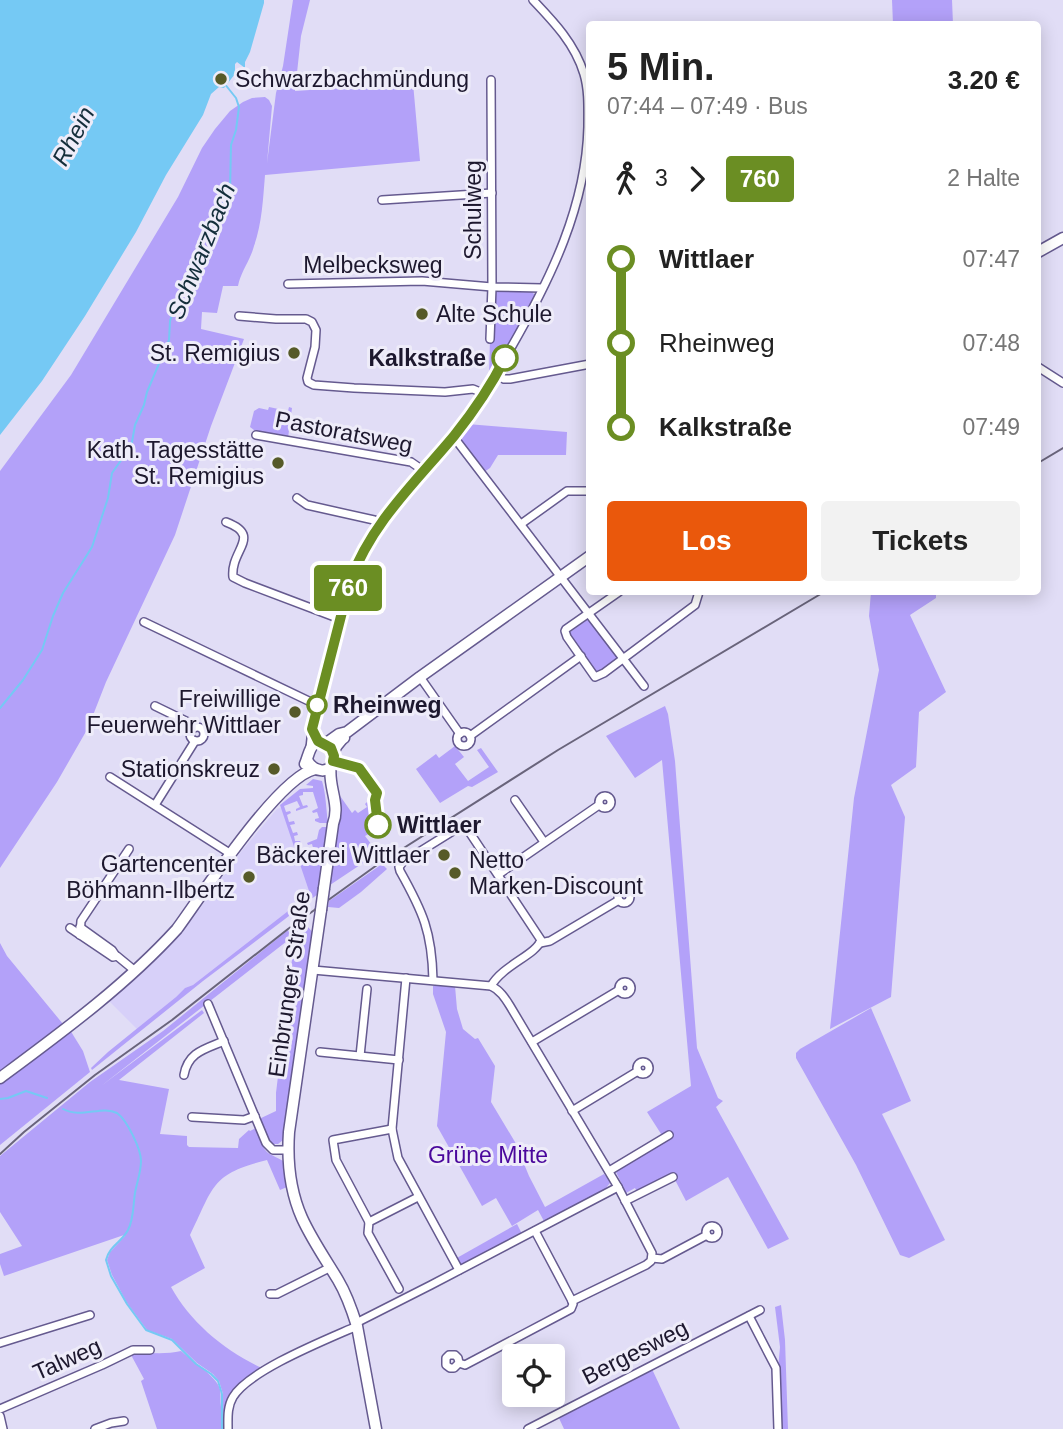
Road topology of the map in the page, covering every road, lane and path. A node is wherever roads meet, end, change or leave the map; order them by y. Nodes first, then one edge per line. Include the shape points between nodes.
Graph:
1 (533, 0) edge
2 (586, 79) edge
3 (491, 80) dead end
4 (586, 154) edge
5 (492, 193) junction
6 (382, 200) dead end
7 (1063, 238) edge
8 (1041, 250) edge
9 (288, 284) dead end
10 (492, 287) junction
11 (542, 288) junction
12 (239, 316) dead end
13 (490, 339) dead end
14 (586, 365) edge
15 (1041, 369) edge
16 (496, 375) junction
17 (1063, 383) edge
18 (485, 394) junction
19 (256, 435) dead end
20 (453, 436) junction
21 (424, 471) junction
22 (586, 491) edge
23 (297, 498) dead end
24 (226, 522) dead end
25 (379, 524) junction
26 (521, 524) junction
27 (586, 559) edge
28 (562, 577) junction
29 (615, 595) edge
30 (698, 595) edge
31 (589, 613) junction
32 (340, 619) junction
33 (144, 621) dead end
34 (581, 656) junction
35 (622, 658) junction
36 (420, 677) junction
37 (644, 686) dead end
38 (317, 705) junction
39 (155, 706) dead end
40 (460, 734) junction
41 (470, 736) junction
42 (319, 749) junction
43 (331, 766) junction
44 (317, 770) junction
45 (110, 777) dead end
46 (296, 779) junction
47 (515, 800) dead end
48 (155, 805) junction
49 (599, 805) dead end
50 (332, 824) junction
51 (544, 842) junction
52 (129, 849) dead end
53 (231, 854) junction
54 (499, 874) junction
55 (619, 900) dead end
56 (70, 928) dead end
57 (80, 931) junction
58 (540, 943) junction
59 (134, 970) junction
60 (313, 970) junction
61 (406, 978) junction
62 (433, 980) junction
63 (491, 986) junction
64 (367, 989) dead end
65 (619, 990) dead end
66 (208, 1004) dead end
67 (224, 1041) junction
68 (532, 1042) junction
69 (320, 1052) dead end
70 (360, 1056) junction
71 (398, 1060) junction
72 (638, 1071) dead end
73 (184, 1075) dead end
74 (0, 1078) edge
75 (572, 1111) junction
76 (255, 1116) junction
77 (192, 1117) dead end
78 (392, 1129) junction
79 (669, 1135) dead end
80 (288, 1150) junction
81 (609, 1171) junction
82 (673, 1177) dead end
83 (618, 1188) junction
84 (418, 1197) junction
85 (625, 1201) junction
86 (369, 1222) junction
87 (535, 1231) junction
88 (707, 1236) dead end
89 (652, 1258) junction
90 (331, 1268) junction
91 (459, 1270) junction
92 (400, 1289) dead end
93 (270, 1294) dead end
94 (572, 1301) junction
95 (760, 1310) dead end
96 (90, 1315) dead end
97 (749, 1316) junction
98 (357, 1324) junction
99 (0, 1343) edge
100 (150, 1350) dead end
101 (458, 1363) dead end
102 (0, 1409) edge
103 (0, 1416) edge
104 (124, 1421) dead end
105 (3, 1429) edge
106 (95, 1429) edge
107 (228, 1429) edge
108 (376, 1429) edge
109 (528, 1429) edge
110 (778, 1429) edge

1 - 2 street via 563,32
3 - 5 street, Schulweg
4 - 11 street via 570,227
5 - 6 street
5 - 10 street, Schulweg
7 - 8 main road
9 - 10 street, Melbecksweg via 422,281
10 - 11 street, Melbecksweg
10 - 13 street, Schulweg
11 - 16 street
12 - 18 street via 312,322 316,335 307,378 311,384 445,391 473,388
14 - 16 street via 510,379
15 - 17 street
16 - 18 street
18 - 20 street
19 - 21 street, Pastoratsweg via 411,462
20 - 21 street
20 - 26 street
21 - 25 street
22 - 26 street via 567,491
23 - 25 street via 307,505
24 - 32 street via 244,534 233,577
25 - 32 street via 359,559
26 - 28 street
27 - 28 main road
28 - 31 street
28 - 36 main road
29 - 31 street
30 - 35 street via 696,604
31 - 34 street via 565,631
31 - 35 street
32 - 38 street
33 - 38 street
34 - 35 street via 595,677
34 - 41 street
35 - 37 street
36 - 40 street
36 - 42 main road
38 - 42 street via 312,729
39 - 48 street via 201,728 204,734
40 - 41 street
40 - 41 street via 462,746
42 - 43 main road, Einbrunger Straße via 334,759
42 - 44 main road via 309,764
42 - 46 main road
43 - 44 main road
43 - 50 main road, Einbrunger Straße
44 - 46 main road
44 - 50 main road, Einbrunger Straße via 327,786
45 - 48 street
46 - 53 main road
47 - 51 street
48 - 53 street
49 - 51 street
50 - 60 main road, Einbrunger Straße, bridge
51 - 54 street
52 - 57 street via 81,921
53 - 59 main road via 177,929
54 - 58 street via 540,936
54 - 62 street via 461,825 401,863 400,872 426,923
55 - 58 street
56 - 57 street
57 - 59 street
58 - 63 street via 499,974
59 - 74 main road
60 - 61 street
60 - 80 main road, Einbrunger Straße
61 - 62 street
61 - 71 street
62 - 63 street
63 - 68 street via 504,996
64 - 70 street
65 - 68 street
66 - 67 street, Einbrunger Straße
67 - 73 street via 198,1052
67 - 76 street, Einbrunger Straße
68 - 75 street
69 - 70 street
70 - 71 street
71 - 78 street
72 - 75 street
75 - 81 street
76 - 77 street via 244,1120
76 - 80 street, Einbrunger Straße via 268,1146
78 - 84 street via 398,1157
78 - 86 street via 333,1140 336,1160
79 - 81 street
80 - 90 main road, Einbrunger Straße via 298,1206
81 - 83 street
82 - 85 street
83 - 85 street
83 - 87 street
84 - 86 street
84 - 91 street
85 - 89 street
86 - 92 street via 368,1233
87 - 91 street
87 - 94 street
88 - 89 street via 662,1259
89 - 94 street
90 - 93 street
90 - 98 main road, Einbrunger Straße
91 - 98 street
94 - 101 street via 568,1312 465,1365
95 - 97 street, Bergesweg
96 - 99 street
97 - 109 street, Bergesweg
97 - 110 street via 776,1368
98 - 107 street via 252,1378 232,1399
98 - 108 main road, Einbrunger Straße
100 - 102 street, Talweg via 133,1350
103 - 105 street
104 - 106 street

